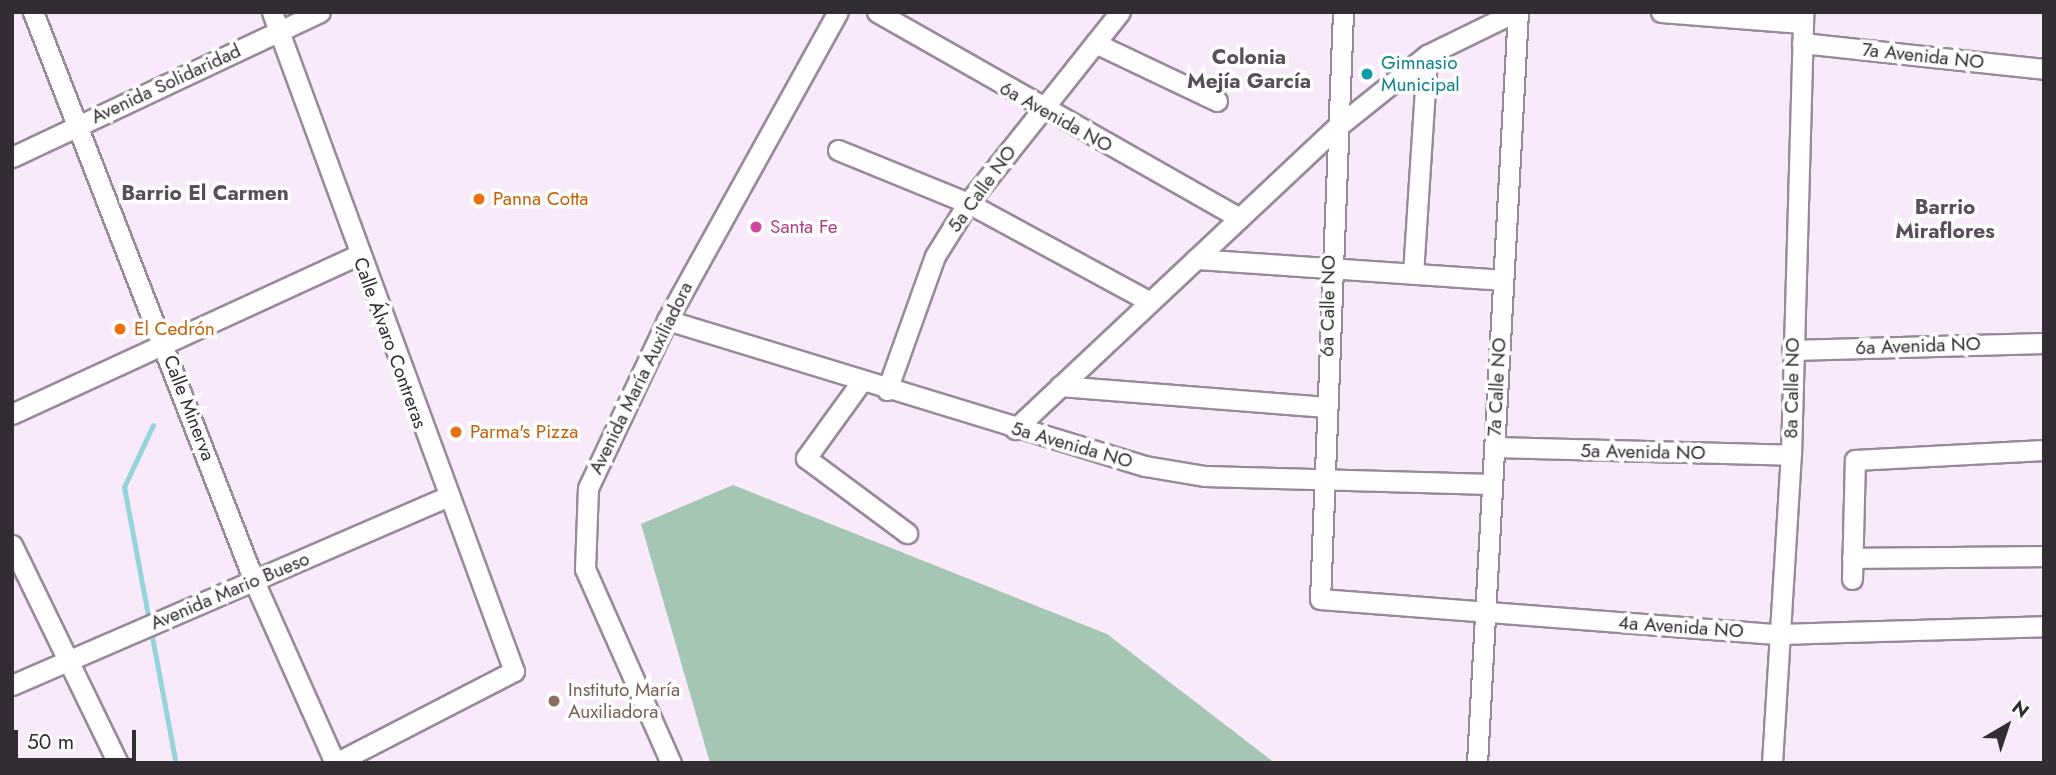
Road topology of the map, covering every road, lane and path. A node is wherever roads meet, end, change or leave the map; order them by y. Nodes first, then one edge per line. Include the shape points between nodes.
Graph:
1 (33, 12) edge
2 (272, 12) edge
3 (320, 12) edge
4 (838, 12) edge
5 (877, 12) edge
6 (1120, 12) edge
7 (1343, 12) edge
8 (1516, 12) edge
9 (1661, 12) edge
10 (1802, 26) edge
11 (279, 32) junction
12 (1095, 43) junction
13 (1427, 55) junction
14 (2044, 69) edge
15 (1217, 102) dead end
16 (1041, 109) junction
17 (80, 125) junction
18 (1336, 128) junction
19 (838, 150) dead end
20 (12, 157) edge
21 (968, 203) junction
22 (1240, 218) junction
23 (358, 255) junction
24 (1196, 259) junction
25 (1328, 269) junction
26 (1413, 274) junction
27 (1502, 279) junction
28 (1150, 302) junction
29 (667, 320) junction
30 (164, 342) junction
31 (2044, 343) edge
32 (1792, 350) junction
33 (861, 382) junction
34 (1060, 386) junction
35 (887, 390) junction
36 (1326, 407) junction
37 (12, 414) edge
38 (1015, 429) junction
39 (1494, 447) junction
40 (2044, 450) edge
41 (1791, 455) junction
42 (1324, 478) junction
43 (1492, 484) junction
44 (447, 497) junction
45 (907, 533) dead end
46 (12, 545) edge
47 (2044, 556) edge
48 (1852, 558) junction
49 (1852, 579) dead end
50 (254, 581) junction
51 (1320, 599) joint
52 (1486, 613) junction
53 (2044, 626) edge
54 (1780, 634) junction
55 (69, 659) junction
56 (12, 685) edge
57 (118, 763) edge
58 (335, 763) edge
59 (671, 763) edge
60 (1476, 763) edge
61 (1772, 763) edge

1 - 17 street, Calle Minerva
2 - 11 street, Calle Álvaro Contreras
3 - 11 street, Avenida Solidaridad
4 - 29 street, Avenida María Auxiliadora
5 - 16 street, 6a Avenida NO
6 - 12 street, 5a Calle NO
7 - 18 street, 6a Calle NO
8 - 13 street
8 - 27 street, 7a Calle NO
9 - 10 street, 7a Avenida NO
10 - 14 street, 7a Avenida NO
10 - 32 street, 8a Calle NO
11 - 17 street, Avenida Solidaridad
11 - 23 street, Calle Álvaro Contreras
12 - 15 street
12 - 16 street, 5a Calle NO
13 - 18 street
13 - 26 street
16 - 21 street, 5a Calle NO
16 - 22 street, 6a Avenida NO
17 - 20 street, Avenida Solidaridad
17 - 30 street, Calle Minerva
18 - 22 street
18 - 25 street, 6a Calle NO
19 - 21 street
21 - 28 street
21 - 35 street, 5a Calle NO via 935,256
22 - 24 street
23 - 30 street
23 - 44 street, Calle Álvaro Contreras
24 - 25 street
24 - 28 street
25 - 26 street
25 - 36 street, 6a Calle NO
26 - 27 street
27 - 39 street, 7a Calle NO
28 - 34 street
29 - 33 street, 5a Avenida NO
29 - 59 street, Avenida María Auxiliadora via 588,488 585,569
30 - 37 street
30 - 50 street, Calle Minerva
31 - 32 street, 6a Avenida NO
32 - 41 street, 8a Calle NO
33 - 35 street, 5a Avenida NO
33 - 45 street via 806,458
34 - 36 street
34 - 38 street
35 - 38 street, 5a Avenida NO
36 - 42 street, 6a Calle NO
38 - 42 street, 5a Avenida NO via 1193,474
39 - 41 street, 5a Avenida NO
39 - 43 street, 7a Calle NO
40 - 48 street via 1855,460
41 - 54 street, 8a Calle NO
42 - 43 street, 5a Avenida NO
42 - 51 street, 6a Calle NO
43 - 52 street, 7a Calle NO
44 - 50 street, Avenida Mario Bueso
44 - 58 street, Calle Álvaro Contreras via 514,671
46 - 55 street
47 - 48 street
48 - 49 street
50 - 55 street, Avenida Mario Bueso
50 - 58 street, Calle Minerva
51 - 52 street, 4a Avenida NO
52 - 54 street, 4a Avenida NO
52 - 60 street, 7a Calle NO
53 - 54 street, 4a Avenida NO
54 - 61 street, 8a Calle NO
55 - 56 street, Avenida Mario Bueso
55 - 57 street

